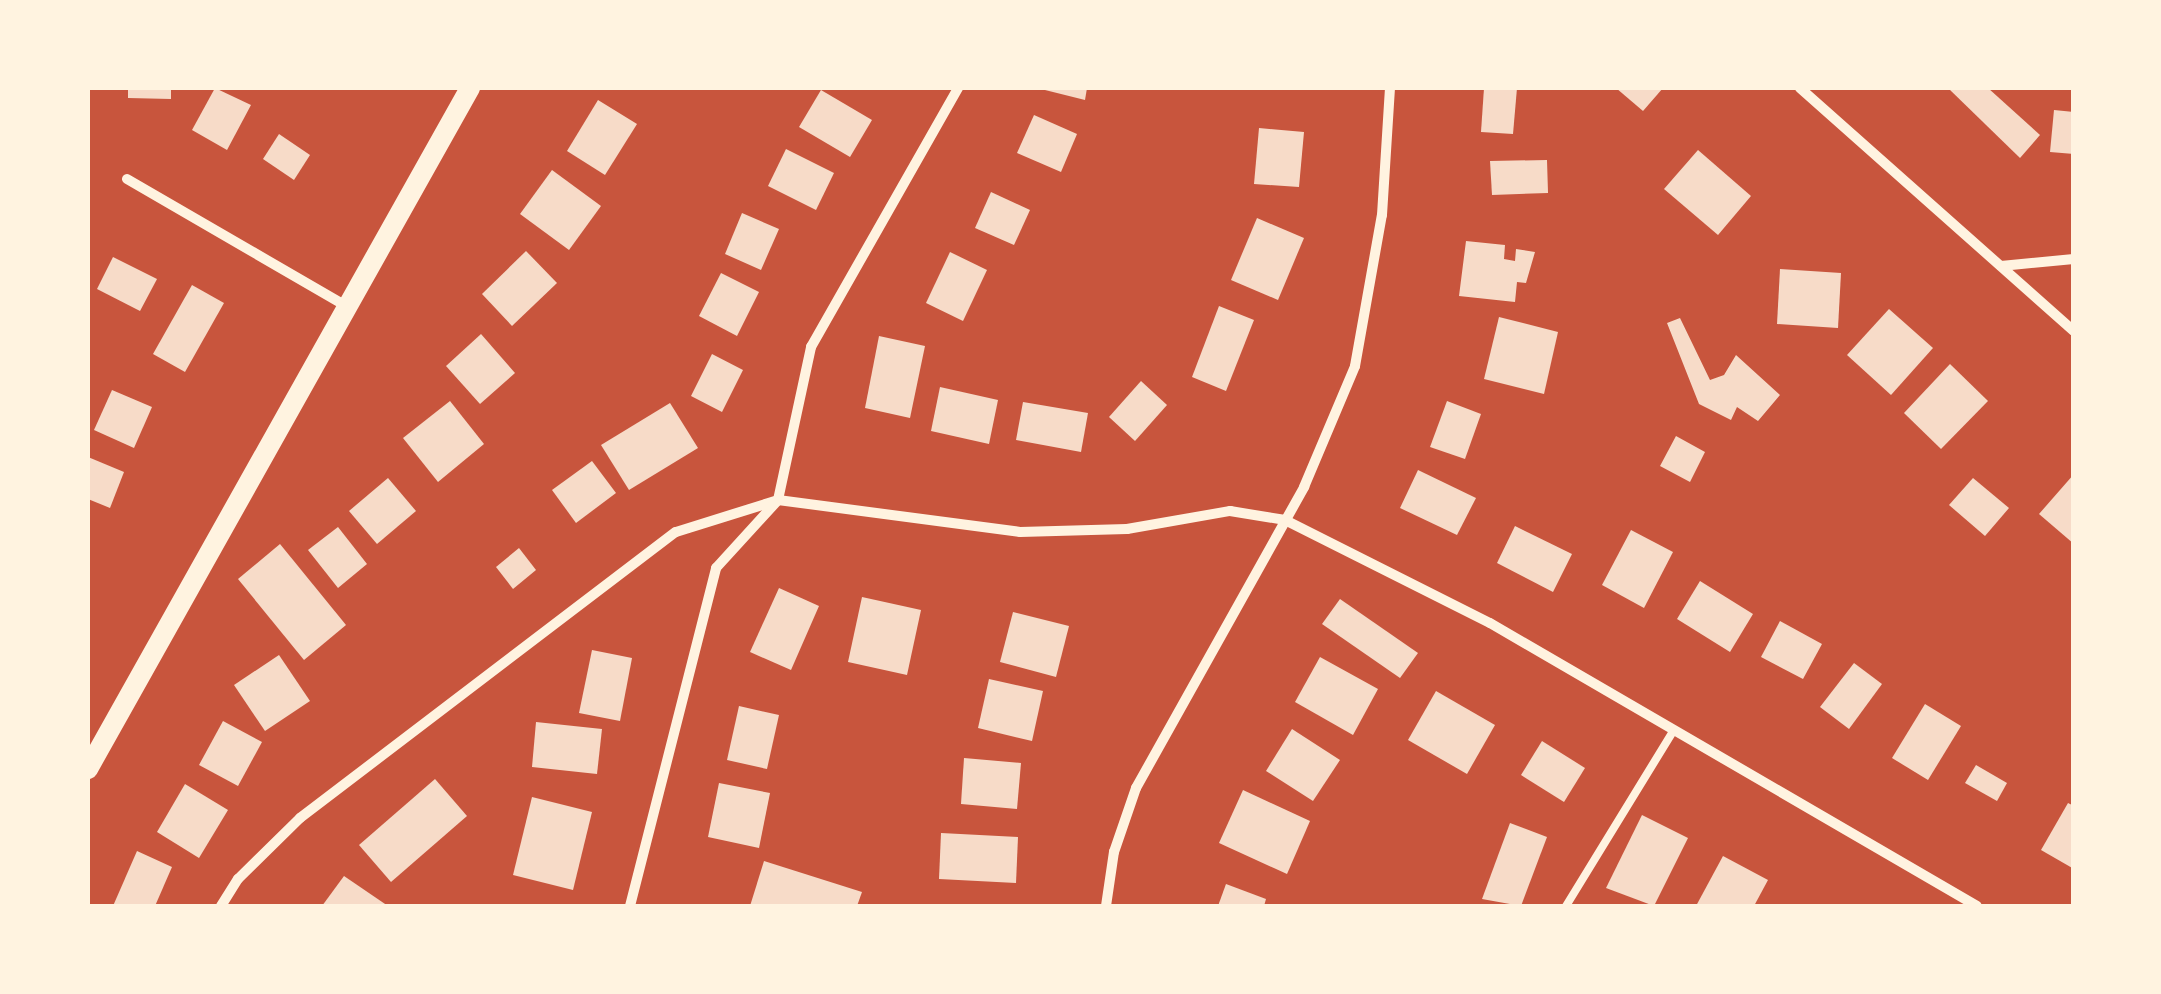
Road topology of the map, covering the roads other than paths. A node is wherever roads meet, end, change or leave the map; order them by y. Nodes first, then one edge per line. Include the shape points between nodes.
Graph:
1 (470, 88) edge
2 (958, 88) edge
3 (1390, 88) edge
4 (1800, 88) edge
5 (127, 179) dead end
6 (2074, 258) edge
7 (2001, 266) junction
8 (346, 306) junction
9 (2074, 331) edge
10 (778, 500) junction
11 (1285, 520) junction
12 (1674, 730) junction
13 (90, 757) edge
14 (222, 906) edge
15 (630, 906) edge
16 (1106, 906) edge
17 (1566, 906) edge
18 (1977, 906) edge

1 - 8 main road
2 - 10 street via 810,347
3 - 11 street via 1382,215 1355,366
4 - 7 street
5 - 8 street
6 - 7 street
7 - 9 street
8 - 13 main road
10 - 11 street via 1020,532 1127,529 1230,512
10 - 14 street via 676,532 300,818 238,878
10 - 15 street via 716,568
11 - 12 street via 1490,623
11 - 16 street via 1136,788 1114,852
12 - 17 lane
12 - 18 street

